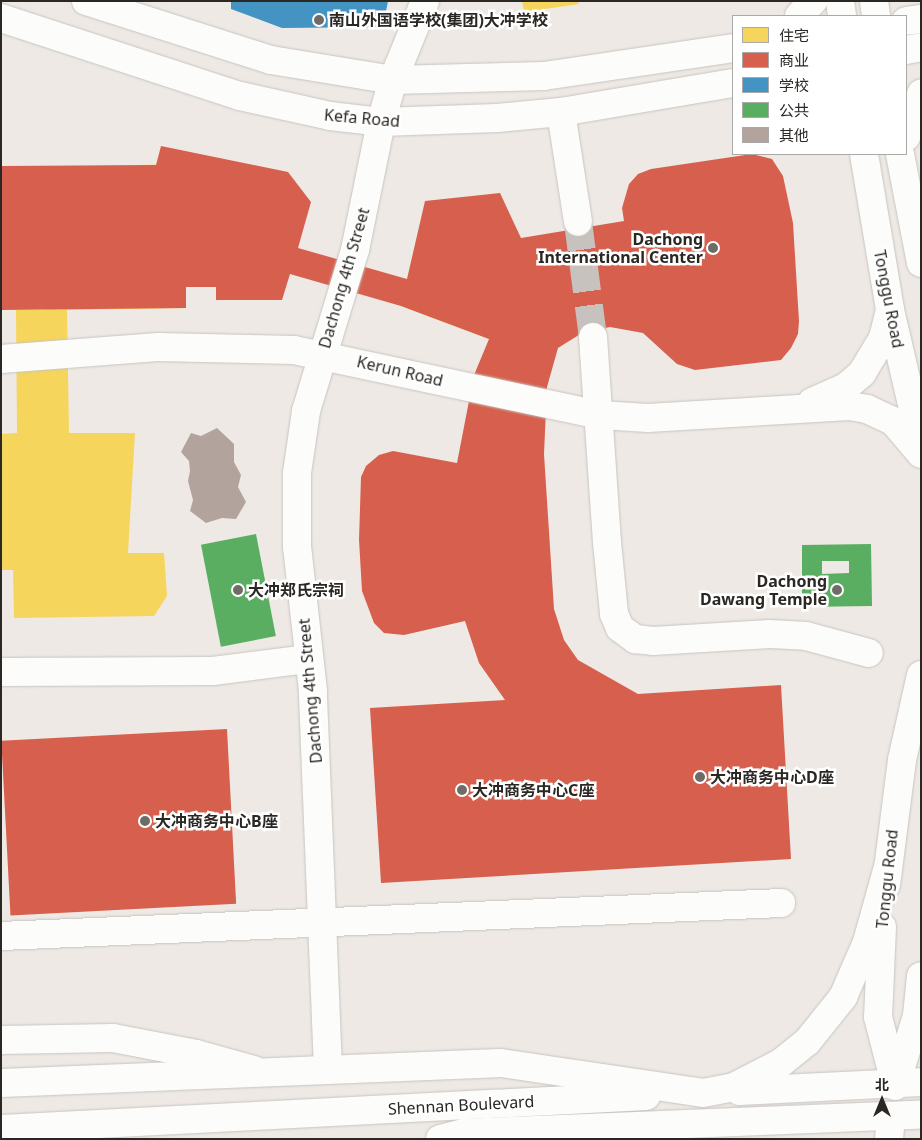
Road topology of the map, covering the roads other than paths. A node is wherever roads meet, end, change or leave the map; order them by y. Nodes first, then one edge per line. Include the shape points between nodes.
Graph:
1 (86, 1) edge
2 (425, 1) edge
3 (813, 1) edge
4 (840, 1) edge
5 (874, 1) edge
6 (800, 15) edge
7 (842, 15) edge
8 (876, 15) edge
9 (921, 19) edge
10 (2, 22) edge
11 (907, 22) edge
12 (732, 48) edge
13 (921, 48) edge
14 (907, 50) edge
15 (393, 80) junction
16 (732, 83) edge
17 (921, 94) edge
18 (561, 112) junction
19 (381, 122) junction
20 (907, 134) edge
21 (863, 159) edge
22 (902, 159) edge
23 (578, 222) tunnel mouth
24 (921, 263) edge
25 (890, 310) junction
26 (593, 337) tunnel mouth
27 (321, 354) junction
28 (1, 359) edge
29 (795, 409) junction
30 (600, 415) junction
31 (921, 442) edge
32 (921, 454) edge
33 (869, 653) dead end
34 (308, 659) junction
35 (1, 672) edge
36 (921, 675) edge
37 (888, 867) junction
38 (781, 903) dead end
39 (322, 920) junction
40 (1, 936) edge
41 (921, 976) edge
42 (1, 1040) edge
43 (328, 1070) junction
44 (263, 1073) junction
45 (1, 1083) edge
46 (908, 1083) edge
47 (703, 1093) junction
48 (921, 1115) edge
49 (890, 1127) edge
50 (1, 1129) edge
51 (440, 1139) edge

1 - 15 street via 271,60
2 - 15 street, Dachong 4th Street
3 - 6 street
4 - 7 street
5 - 8 street
9 - 11 street
10 - 19 street, Kefa Road via 240,96 330,116
12 - 15 street via 544,76
13 - 14 street
15 - 19 street, Dachong 4th Street
16 - 18 street, Kefa Road
17 - 20 street
18 - 19 street, Kefa Road
18 - 23 street
19 - 27 street, Dachong 4th Street via 355,250
21 - 25 street, Tonggu Road
22 - 24 street
25 - 29 street via 883,338 862,373 846,388
25 - 31 street, Tonggu Road
26 - 30 street
27 - 28 street, Kerun Road via 196,346
27 - 30 street, Kerun Road
27 - 34 street, Dachong 4th Street via 306,411 295,508
29 - 30 street, Kerun Road via 648,418
29 - 32 street, Kerun Road via 827,406 867,409 892,421
30 - 33 street via 608,561 614,614 620,628 635,639 653,641 755,634 806,636
34 - 35 street via 213,671
34 - 39 street, Dachong 4th Street via 313,691
36 - 37 street, Tonggu Road via 902,760
37 - 46 street, Tonggu Road via 877,982 878,1017
37 - 47 street via 861,958 843,997 825,1022 801,1047 760,1076 734,1087
38 - 39 street
39 - 40 street
39 - 43 street, Dachong 4th Street
41 - 46 street, Tonggu Road
42 - 44 street via 113,1038 196,1054
43 - 44 street
43 - 47 street via 501,1063
44 - 45 street
46 - 47 street, Shennan Boulevard
46 - 49 street, Tonggu Road
47 - 50 street, Shennan Boulevard
48 - 49 street, Shennan Boulevard
49 - 51 street, Shennan Boulevard via 464,1133

